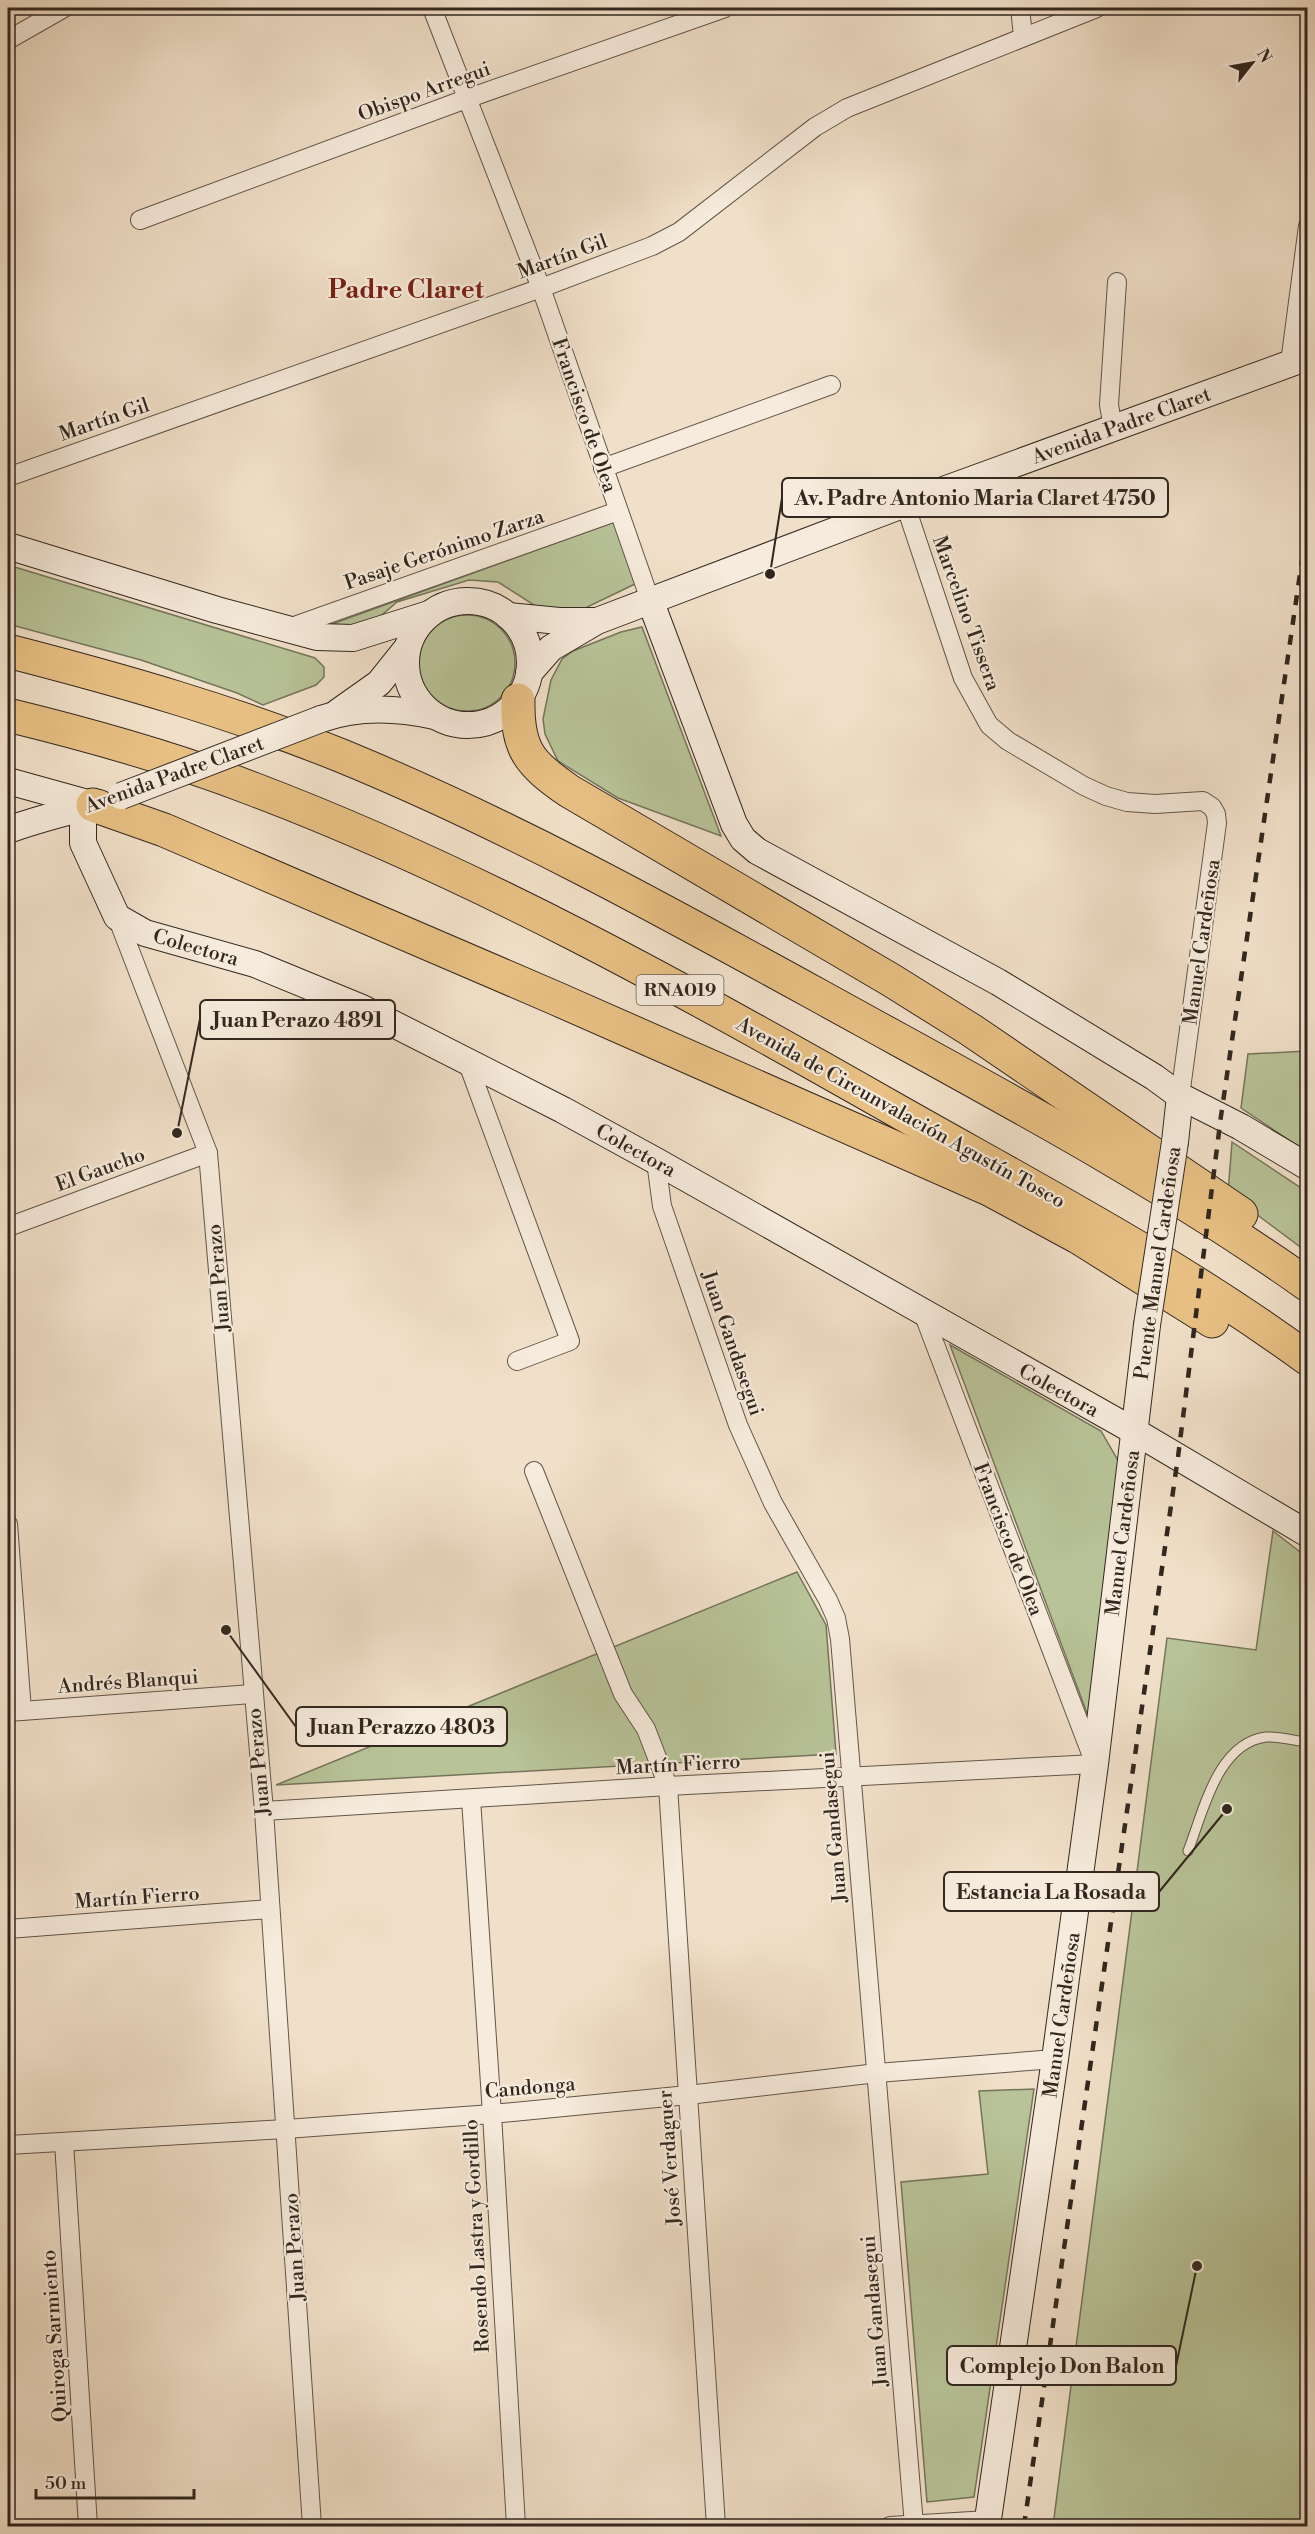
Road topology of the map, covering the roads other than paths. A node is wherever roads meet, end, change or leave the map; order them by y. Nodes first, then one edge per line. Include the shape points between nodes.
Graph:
1 (64, 8) edge
2 (432, 8) edge
3 (725, 8) edge
4 (1020, 8) edge
5 (1097, 8) edge
6 (1023, 36) junction
7 (8, 40) edge
8 (466, 99) junction
9 (140, 220) dead end
10 (1308, 226) edge
11 (1117, 282) dead end
12 (541, 288) junction
13 (1299, 360) edge
14 (831, 385) dead end
15 (1113, 428) junction
16 (603, 468) junction
17 (8, 477) edge
18 (905, 504) junction
19 (618, 512) junction
20 (8, 546) edge
21 (650, 600) junction
22 (429, 614) junction
23 (508, 616) junction
24 (597, 621) junction
25 (286, 629) junction
26 (408, 648) junction
27 (8, 651) edge
28 (524, 687) junction
29 (8, 715) edge
30 (330, 716) junction
31 (435, 716) junction
32 (8, 781) edge
33 (118, 800) junction
34 (1195, 801) joint
35 (8, 830) edge
36 (164, 830) junction
37 (117, 917) junction
38 (467, 1061) junction
39 (1180, 1096) junction
40 (208, 1153) junction
41 (656, 1161) junction
42 (1308, 1167) edge
43 (8, 1227) edge
44 (1308, 1268) edge
45 (1308, 1286) edge
46 (923, 1313) junction
47 (1308, 1359) edge
48 (518, 1361) dead end
49 (1308, 1374) edge
50 (1134, 1431) junction
51 (534, 1471) dead end
52 (8, 1524) edge
53 (1308, 1534) edge
54 (252, 1694) junction
55 (15, 1712) edge
56 (1308, 1742) edge
57 (1095, 1764) junction
58 (852, 1777) junction
59 (668, 1786) junction
60 (471, 1799) junction
61 (264, 1812) junction
62 (1188, 1851) dead end
63 (270, 1910) junction
64 (8, 1929) edge
65 (1055, 2059) junction
66 (877, 2073) junction
67 (688, 2095) junction
68 (492, 2114) junction
69 (286, 2129) junction
70 (64, 2142) junction
71 (8, 2145) edge
72 (988, 2523) edge
73 (914, 2525) junction
74 (88, 2526) edge
75 (312, 2526) edge
76 (516, 2526) edge
77 (716, 2526) edge
78 (890, 2526) edge

1 - 7 street
2 - 8 street, Francisco de Olea
3 - 8 street, Obispo Arregui
4 - 6 street
5 - 6 street, Martín Gil
6 - 12 street, Martín Gil via 847,108 815,127 679,232
8 - 9 street, Obispo Arregui
8 - 12 street, Francisco de Olea
10 - 13 street
11 - 15 street via 1109,405
12 - 16 street, Francisco de Olea
12 - 17 street, Martín Gil
13 - 15 main road, Avenida Padre Claret
14 - 16 street
15 - 18 main road, Avenida Padre Claret
16 - 19 street, Francisco de Olea
18 - 21 main road, Avenida Padre Claret
18 - 34 street, Marcelino Tissera via 963,678 989,724 1008,741 1106,796 1155,804
19 - 21 street, Francisco de Olea
19 - 25 street, Pasaje Gerónimo Zarza
20 - 25 main road
21 - 24 main road, Avenida Padre Claret
21 - 39 main road, Francisco de Olea via 743,839 998,982
22 - 23 main road via 442,606 470,601 484,603
22 - 25 main road via 383,631 344,639
22 - 26 main road
23 - 24 main road, Avenida Padre Claret
23 - 28 main road via 524,637 529,655
24 - 28 main road, Avenida Padre Claret via 551,648
26 - 30 main road, Avenida Padre Claret via 379,683
26 - 31 main road via 406,663 411,688
27 - 45 highway, RNA019 via 198,705 330,752 546,850 712,937 1110,1159 1180,1200
28 - 31 main road via 501,716 478,724 464,725
28 - 44 highway via 519,731 525,750 539,768 569,791 971,1030 1280,1241
29 - 47 highway, Avenida de Circunvalación Agustín Tosco / RNA019 via 250,787 354,829 520,906 753,1029 1081,1212 1168,1264
30 - 31 main road, Avenida Padre Claret via 404,710
30 - 33 main road, Avenida Padre Claret, bridge
32 - 33 main road
33 - 35 main road, Avenida Padre Claret
33 - 36 highway
33 - 36 highway
33 - 37 main road, Juan Perazo via 82,819 83,843
34 - 39 street, Manuel Cardeñosa via 1212,807 1217,823
36 - 49 highway via 991,1190 1078,1237 1255,1350
37 - 38 main road, Colectora via 145,933 255,964 298,981
37 - 40 street, Juan Perazo
38 - 41 main road, Colectora
38 - 48 street via 570,1341
39 - 42 main road
39 - 50 main road, Puente Manuel Cardeñosa, bridge
40 - 43 street, El Gaucho
40 - 54 street, Juan Perazo
41 - 46 main road, Colectora
41 - 58 street, Juan Gandasegui via 662,1206 738,1425 769,1494 836,1618
46 - 50 main road, Colectora
46 - 57 street, Francisco de Olea
50 - 53 main road, Colectora
50 - 57 main road, Manuel Cardeñosa
51 - 59 street, José Verdaguer via 623,1694 650,1738
52 - 55 street
54 - 55 street, Andrés Blanqui
54 - 61 street, Juan Perazo
56 - 62 lane via 1266,1737 1240,1747 1222,1765
57 - 58 street, Martín Fierro
57 - 65 main road, Manuel Cardeñosa
58 - 59 street, Martín Fierro
58 - 66 street, Juan Gandasegui
59 - 60 street, Martín Fierro
59 - 67 street, José Verdaguer
60 - 61 street, Martín Fierro
60 - 68 street, Rosendo Lastra y Gordillo
61 - 63 street, Juan Perazo
63 - 64 street, Martín Fierro
63 - 69 street, Juan Perazo
65 - 66 street, Candonga
65 - 72 main road, Manuel Cardeñosa
66 - 67 street, Candonga
66 - 73 street, Juan Gandasegui
67 - 68 street, Candonga
67 - 77 street, José Verdaguer
68 - 69 street, Candonga
68 - 76 street, Rosendo Lastra y Gordillo
69 - 70 street, Candonga
69 - 75 street, Juan Perazo
70 - 71 street, Candonga
70 - 74 street, Quiroga Sarmiento
72 - 73 street
73 - 78 street

